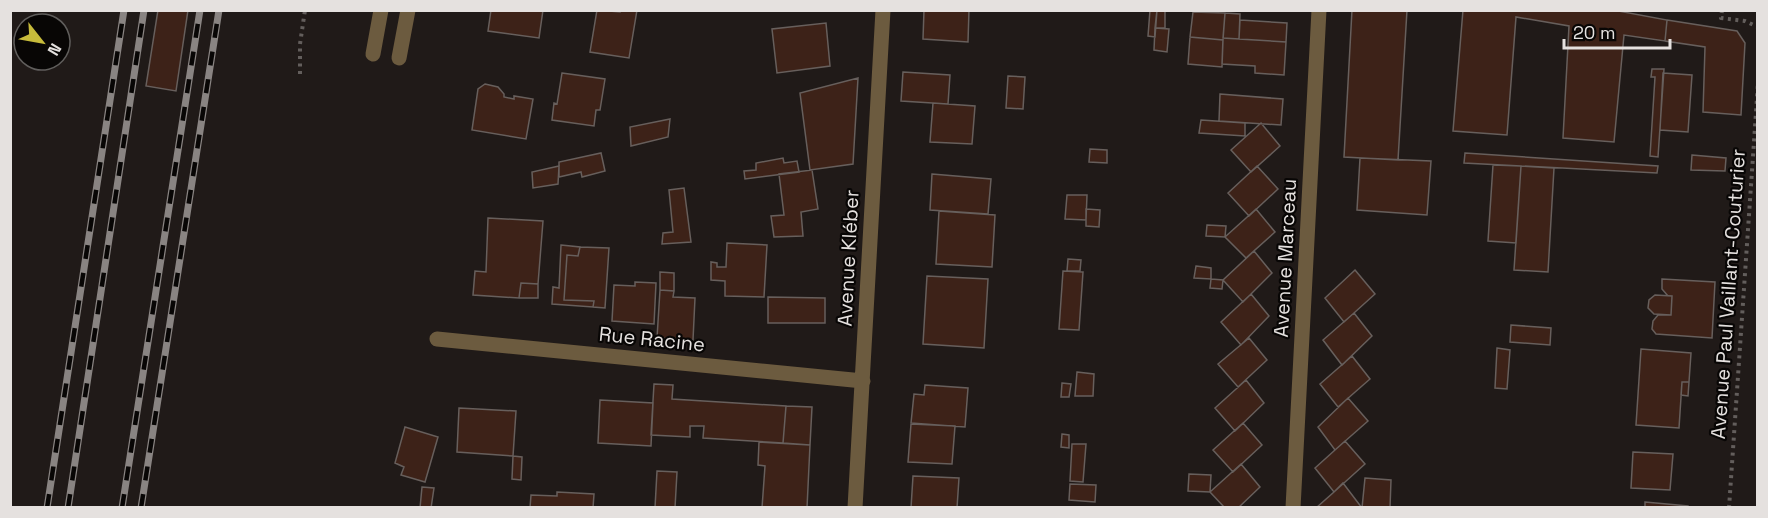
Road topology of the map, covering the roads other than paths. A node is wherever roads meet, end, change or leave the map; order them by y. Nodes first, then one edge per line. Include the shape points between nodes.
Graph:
1 (381, 10) edge
2 (408, 10) edge
3 (883, 10) edge
4 (1319, 10) edge
5 (373, 54) dead end
6 (399, 58) dead end
7 (437, 339) dead end
8 (863, 381) junction
9 (855, 507) edge
10 (1293, 507) edge

1 - 5 street
2 - 6 street
3 - 8 street, Avenue Kléber
4 - 10 street, Avenue Marceau
7 - 8 street, Rue Racine
8 - 9 street, Avenue Kléber

